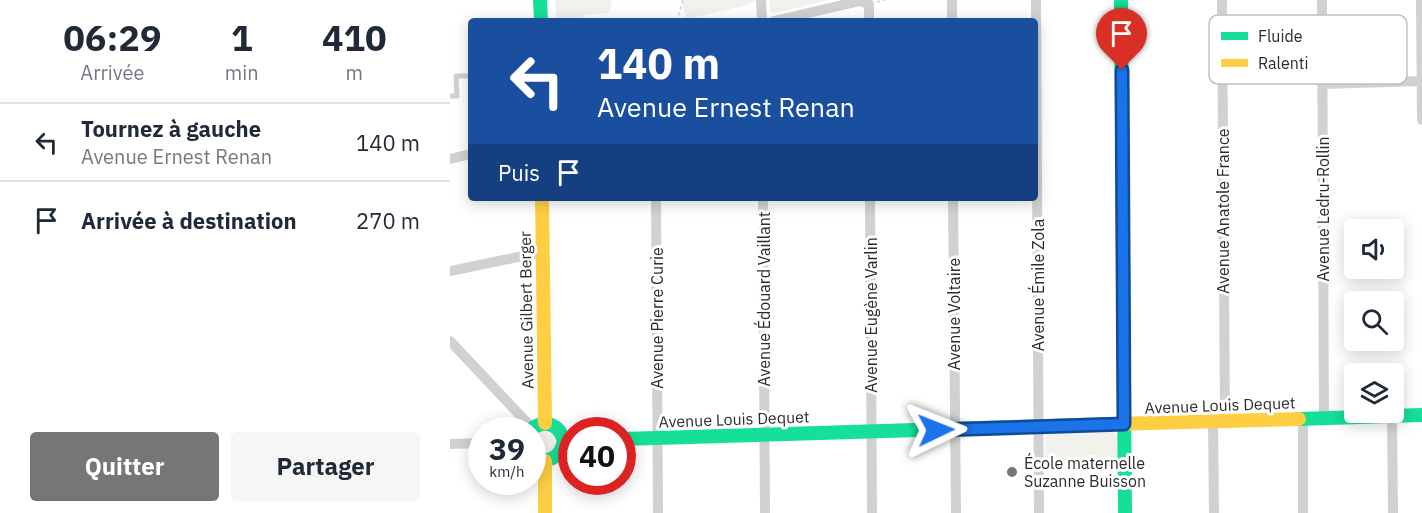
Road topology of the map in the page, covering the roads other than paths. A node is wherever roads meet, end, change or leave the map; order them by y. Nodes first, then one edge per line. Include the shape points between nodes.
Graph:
1 (540, 0) edge
2 (761, 0) edge
3 (952, 0) edge
4 (1036, 0) edge
5 (1121, 0) edge
6 (1222, 0) edge
7 (1421, 0) edge
8 (1222, 15) edge
9 (541, 18) edge
10 (762, 18) edge
11 (787, 18) edge
12 (869, 18) edge
13 (952, 18) edge
14 (1036, 18) edge
15 (468, 76) edge
16 (1407, 81) edge
17 (1422, 81) edge
18 (1221, 84) edge
19 (1322, 84) edge
20 (450, 96) edge
21 (1422, 120) edge
22 (468, 155) edge
23 (450, 159) edge
24 (542, 201) edge
25 (656, 201) edge
26 (763, 201) edge
27 (870, 201) edge
28 (954, 201) edge
29 (1037, 201) edge
30 (542, 252) junction
31 (450, 271) edge
32 (450, 341) edge
33 (1422, 415) edge
34 (1404, 416) edge
35 (525, 417) edge
36 (535, 417) edge
37 (1344, 417) edge
38 (1303, 418) junction
39 (1324, 418) junction
40 (1219, 421) junction
41 (1392, 423) edge
42 (1124, 424) junction
43 (1039, 427) junction
44 (955, 429) junction
45 (871, 431) junction
46 (765, 435) junction
47 (658, 438) junction
48 (636, 439) edge
49 (468, 443) edge
50 (450, 444) edge
51 (543, 495) edge
52 (545, 513) edge
53 (658, 513) edge
54 (765, 513) edge
55 (872, 513) edge
56 (956, 513) edge
57 (1039, 513) edge
58 (1125, 513) edge
59 (1214, 513) edge
60 (1304, 513) edge
61 (1393, 513) edge

1 - 9 street
2 - 10 street
3 - 13 street
4 - 14 street, Avenue Émile Zola
5 - 42 street
6 - 8 street, Avenue Anatole France
7 - 17 street
11 - 12 street via 860,1 868,4
15 - 20 lane via 456,76 457,96
16 - 17 street
17 - 21 street
18 - 40 street, Avenue Anatole France
19 - 39 street, Avenue Ledru-Rollin
22 - 23 street
24 - 30 street, Avenue Gilbert Berger
25 - 47 street, Avenue Pierre Curie
26 - 46 street, Avenue Édouard Vaillant
27 - 45 street, Avenue Eugène Varlin
28 - 44 street, Avenue Voltaire
29 - 43 street, Avenue Émile Zola
30 - 31 street
30 - 36 street, Avenue Gilbert Berger
32 - 35 street
33 - 34 street, Avenue Louis Dequet
37 - 39 street, Avenue Louis Dequet
38 - 39 street, Avenue Louis Dequet
38 - 40 street, Avenue Louis Dequet
38 - 60 street
40 - 42 street, Avenue Louis Dequet
40 - 59 street, Avenue Anatole France
41 - 61 street
42 - 43 street, Avenue Louis Dequet
42 - 58 street
43 - 44 street, Avenue Louis Dequet
43 - 57 street, Avenue Émile Zola
44 - 45 street, Avenue Louis Dequet
44 - 56 street, Avenue Voltaire
45 - 46 street, Avenue Louis Dequet
45 - 55 street, Avenue Eugène Varlin
46 - 47 street, Avenue Louis Dequet
46 - 54 street, Avenue Édouard Vaillant
47 - 48 street, Avenue Louis Dequet
47 - 53 street, Avenue Pierre Curie
49 - 50 street
51 - 52 street

